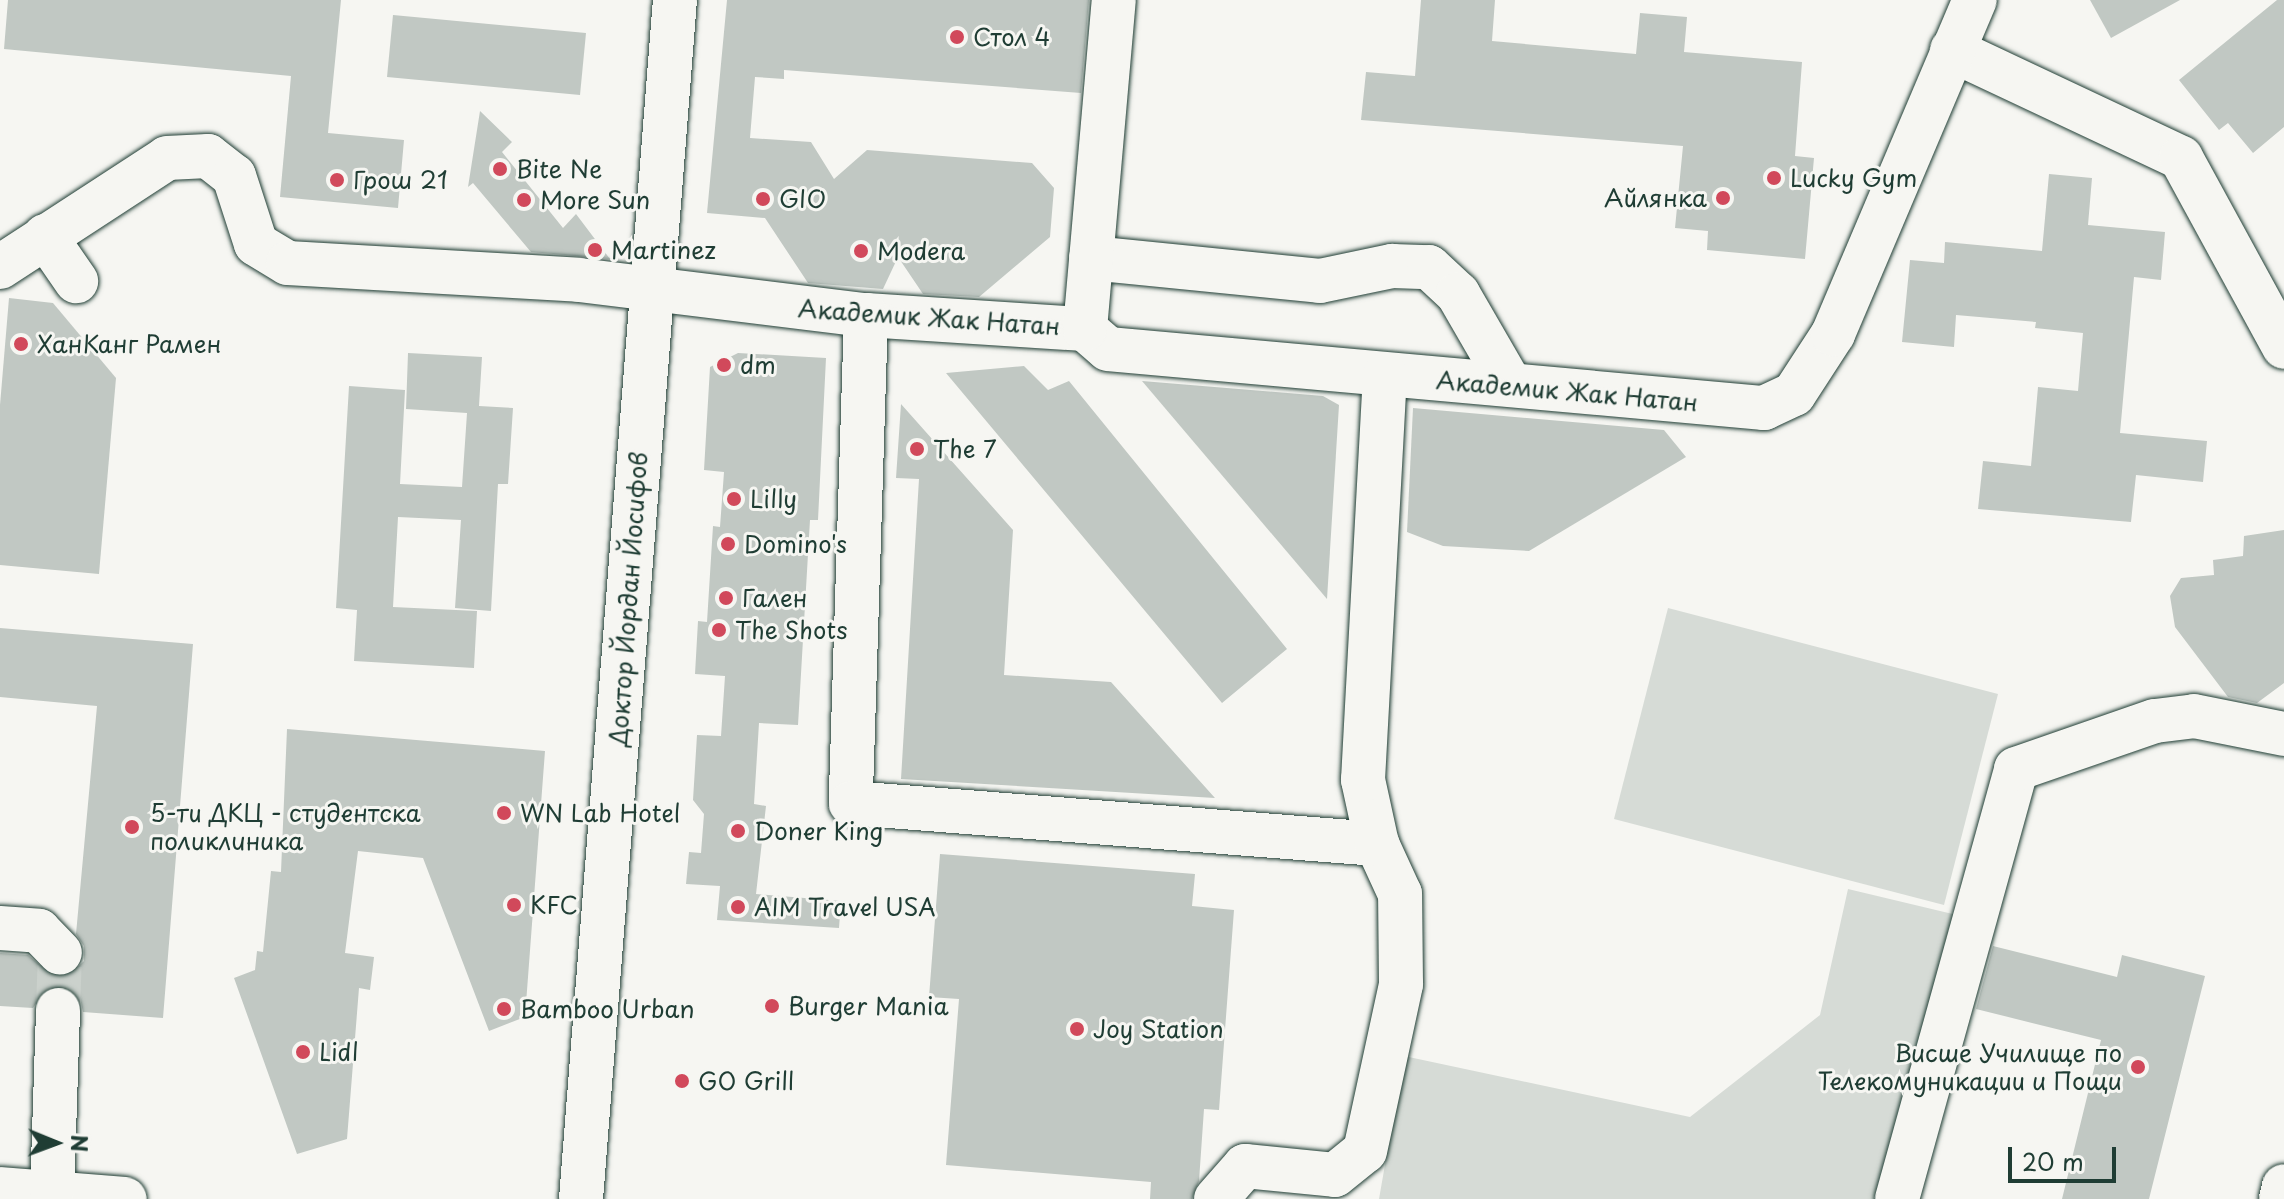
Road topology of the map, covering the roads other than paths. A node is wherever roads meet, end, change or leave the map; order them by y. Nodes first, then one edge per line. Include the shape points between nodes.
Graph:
1 (675, 0) edge
2 (1114, 0) edge
3 (1975, 0) edge
4 (1952, 50) junction
5 (45, 236) junction
6 (1091, 258) junction
7 (0, 267) edge
8 (76, 281) dead end
9 (652, 292) junction
10 (866, 315) junction
11 (1085, 329) junction
12 (2284, 347) edge
13 (1385, 375) junction
14 (1510, 384) junction
15 (2284, 734) edge
16 (1377, 844) junction
17 (0, 928) edge
18 (60, 953) dead end
19 (58, 1010) tunnel mouth
20 (2284, 1186) edge
21 (0, 1189) edge
22 (52, 1193) junction
23 (125, 1199) edge
24 (581, 1199) edge
25 (1216, 1199) edge
26 (1897, 1199) edge
27 (2281, 1199) edge

1 - 9 street, Доктор Йордан Йосифов
2 - 6 street
3 - 4 street, Академик Жак Натан
4 - 12 street via 2181,158
4 - 14 street, Академик Жак Натан via 1833,334 1794,394 1764,408
5 - 7 street, Академик Жак Натан
5 - 8 street
5 - 9 street, Академик Жак Натан via 167,158 208,156 234,176 256,244 288,263 579,280
6 - 11 street
6 - 14 street via 1320,281 1392,266 1429,267 1458,294
9 - 10 street, Академик Жак Натан
9 - 24 street, Доктор Йордан Йосифов
10 - 11 street, Академик Жак Натан
10 - 16 street via 851,803
11 - 13 street, Академик Жак Натан via 1108,349
13 - 14 street, Академик Жак Натан
13 - 16 street via 1363,780
15 - 26 street via 2194,716 2155,721 2016,769
16 - 25 street via 1400,894 1401,984 1365,1151 1335,1175 1245,1166
17 - 18 street via 39,931
19 - 22 street
20 - 27 street
21 - 22 street
22 - 23 street

